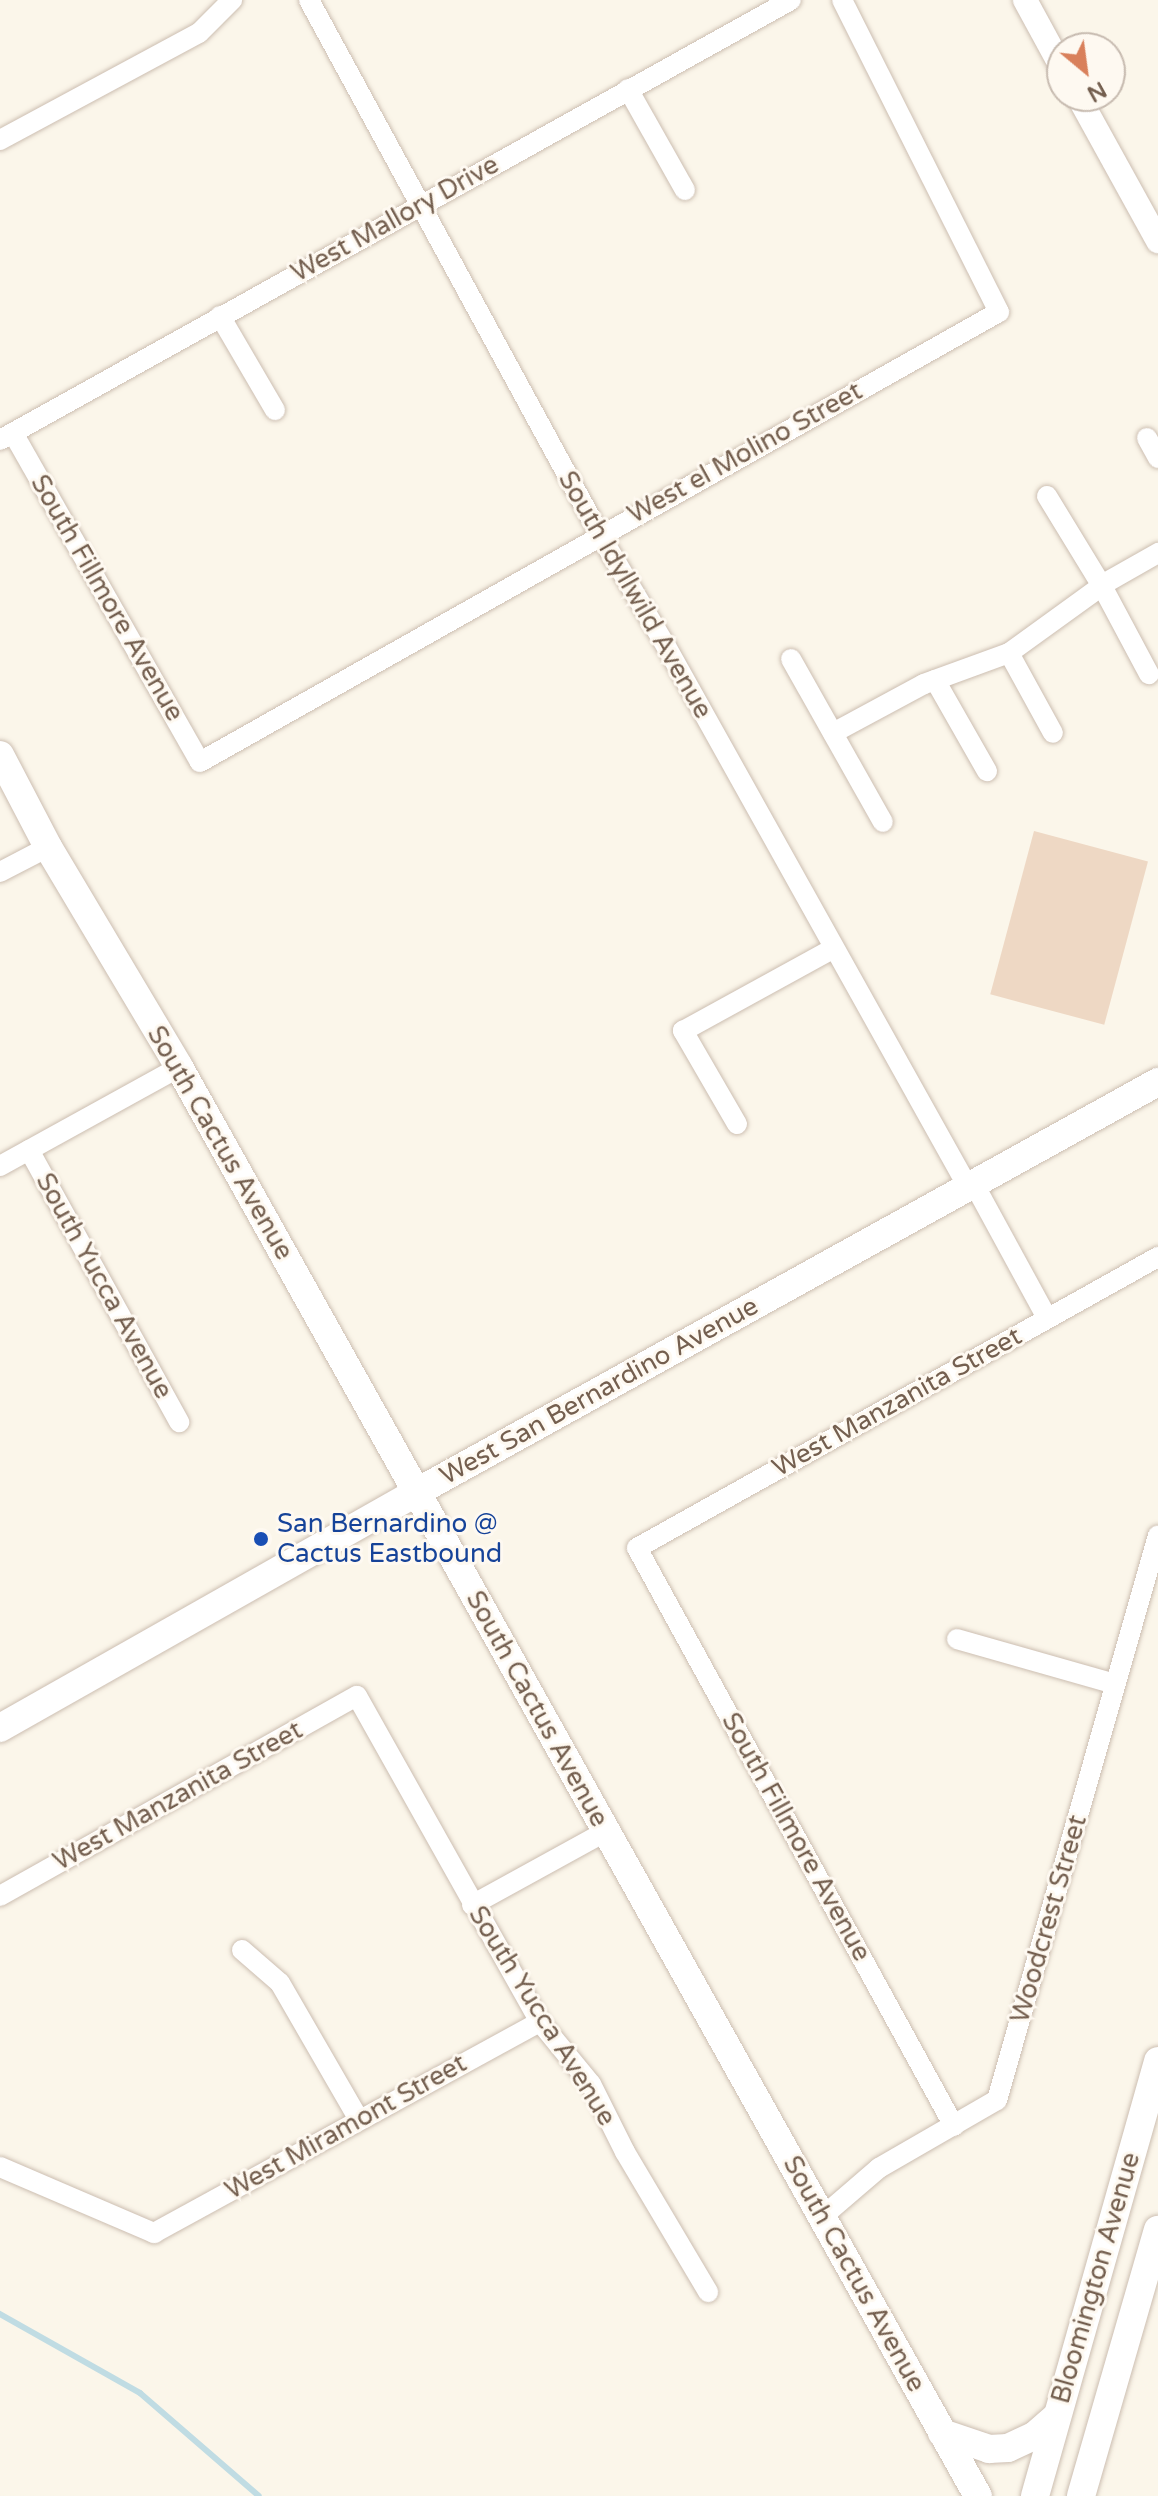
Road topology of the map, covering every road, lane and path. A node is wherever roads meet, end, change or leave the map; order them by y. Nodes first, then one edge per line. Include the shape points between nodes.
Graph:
1 (232, 0) edge
2 (309, 0) edge
3 (791, 0) edge
4 (842, 0) edge
5 (1025, 0) edge
6 (1046, 39) edge
7 (628, 89) junction
8 (1087, 112) edge
9 (0, 140) edge
10 (685, 190) dead end
11 (418, 205) junction
12 (1158, 241) edge
13 (220, 316) junction
14 (275, 410) dead end
15 (6, 437) edge
16 (1147, 438) dead end
17 (1158, 458) edge
18 (1047, 496) dead end
19 (600, 535) junction
20 (1158, 553) edge
21 (1102, 586) junction
22 (1009, 653) junction
23 (791, 659) dead end
24 (1149, 674) dead end
25 (935, 680) junction
26 (833, 733) junction
27 (1053, 733) dead end
28 (0, 755) edge
29 (200, 762) joint
30 (987, 771) dead end
31 (883, 822) dead end
32 (48, 847) junction
33 (0, 872) edge
34 (834, 948) junction
35 (179, 1067) junction
36 (1158, 1082) edge
37 (737, 1124) dead end
38 (29, 1150) junction
39 (0, 1166) edge
40 (971, 1186) junction
41 (1158, 1257) edge
42 (1047, 1318) junction
43 (179, 1422) dead end
44 (417, 1492) junction
45 (1158, 1535) edge
46 (637, 1548) joint
47 (957, 1639) dead end
48 (1115, 1684) junction
49 (357, 1696) joint
50 (0, 1728) edge
51 (605, 1832) junction
52 (0, 1896) edge
53 (472, 1905) junction
54 (242, 1950) dead end
55 (540, 2022) junction
56 (1158, 2061) edge
57 (359, 2120) junction
58 (954, 2126) junction
59 (0, 2167) edge
60 (822, 2217) junction
61 (1158, 2230) edge
62 (708, 2292) dead end
63 (1057, 2416) junction
64 (942, 2433) junction
65 (978, 2496) edge
66 (1035, 2496) edge
67 (1081, 2496) edge

1 - 9 street via 199,33
2 - 11 street, South Idyllwild Avenue
3 - 7 street, West Mallory Drive
4 - 19 street, West el Molino Street via 999,312
5 - 6 street
7 - 10 street
7 - 11 street, West Mallory Drive
8 - 12 street
11 - 13 street, West Mallory Drive
11 - 19 street, South Idyllwild Avenue
13 - 14 street
13 - 15 street, West Mallory Drive
15 - 29 street, South Fillmore Avenue
16 - 17 street
18 - 21 street
19 - 29 street, West el Molino Street
19 - 34 street, South Idyllwild Avenue
20 - 21 street
21 - 22 street
21 - 24 street
22 - 25 street
22 - 27 street
23 - 26 street
25 - 26 street
25 - 30 street
26 - 31 street
28 - 32 main road, South Cactus Avenue
32 - 33 street
32 - 35 main road, South Cactus Avenue
34 - 37 street via 683,1031
34 - 40 street, South Idyllwild Avenue
35 - 38 street
35 - 44 main road, South Cactus Avenue
36 - 40 main road, West San Bernardino Avenue
38 - 39 street
38 - 43 street, South Yucca Avenue
40 - 42 street, South Idyllwild Avenue
40 - 44 main road, West San Bernardino Avenue
41 - 42 street, West Manzanita Street
42 - 46 street, West Manzanita Street
44 - 50 main road, West San Bernardino Avenue
44 - 51 main road, South Cactus Avenue
45 - 48 street, Woodcrest Street
46 - 58 street, South Fillmore Avenue
47 - 48 street
48 - 58 street, Woodcrest Street via 997,2100
49 - 52 street, West Manzanita Street
49 - 53 street, South Yucca Avenue
51 - 53 street
51 - 60 main road, South Cactus Avenue
53 - 55 street, South Yucca Avenue
54 - 57 street via 280,1983
55 - 57 street, West Miramont Street
55 - 62 street, South Yucca Avenue via 591,2084
56 - 63 main road, Bloomington Avenue
57 - 59 street, West Miramont Street via 154,2233
58 - 60 street, Woodcrest Street via 879,2168
60 - 64 main road, South Cactus Avenue
61 - 67 main road, Bloomington Avenue
63 - 64 main road via 1034,2436 1008,2448 989,2449
63 - 66 main road, Bloomington Avenue
64 - 65 main road, South Cactus Avenue

